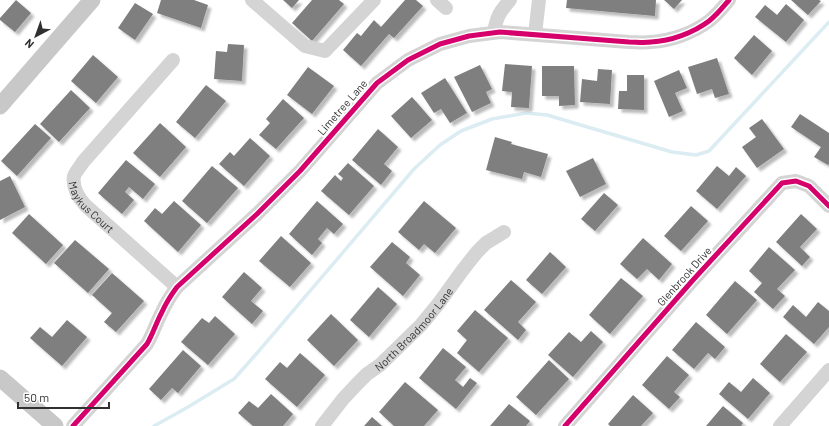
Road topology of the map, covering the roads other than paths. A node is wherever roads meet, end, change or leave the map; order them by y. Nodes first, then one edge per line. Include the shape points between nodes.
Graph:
1 (92, 0) edge
2 (252, 0) edge
3 (374, 0) edge
4 (510, 0) edge
5 (539, 0) edge
6 (729, 0) edge
7 (494, 32) junction
8 (534, 34) junction
9 (173, 60) dead end
10 (0, 106) edge
11 (829, 206) edge
12 (504, 232) dead end
13 (177, 287) junction
14 (829, 370) edge
15 (0, 378) edge
16 (55, 426) edge
17 (73, 426) edge
18 (322, 426) edge
19 (565, 426) edge
20 (780, 426) edge

1 - 10 main road
2 - 3 street via 305,46 325,51
4 - 7 street via 497,18
5 - 8 street
6 - 8 street, Limetree Lane via 710,20 697,28 664,40 629,42
7 - 8 street, Limetree Lane
7 - 13 street, Limetree Lane via 440,44 393,70 377,83 263,209
9 - 13 street, Maykus Court via 83,162 74,175 74,186 77,196 85,205
11 - 19 street, Glenbrook Drive via 809,186 796,181 782,183
12 - 18 street, North Broadmoor Lane via 477,252 421,325 357,384
13 - 17 street, Limetree Lane via 147,344
14 - 20 street
15 - 16 main road

